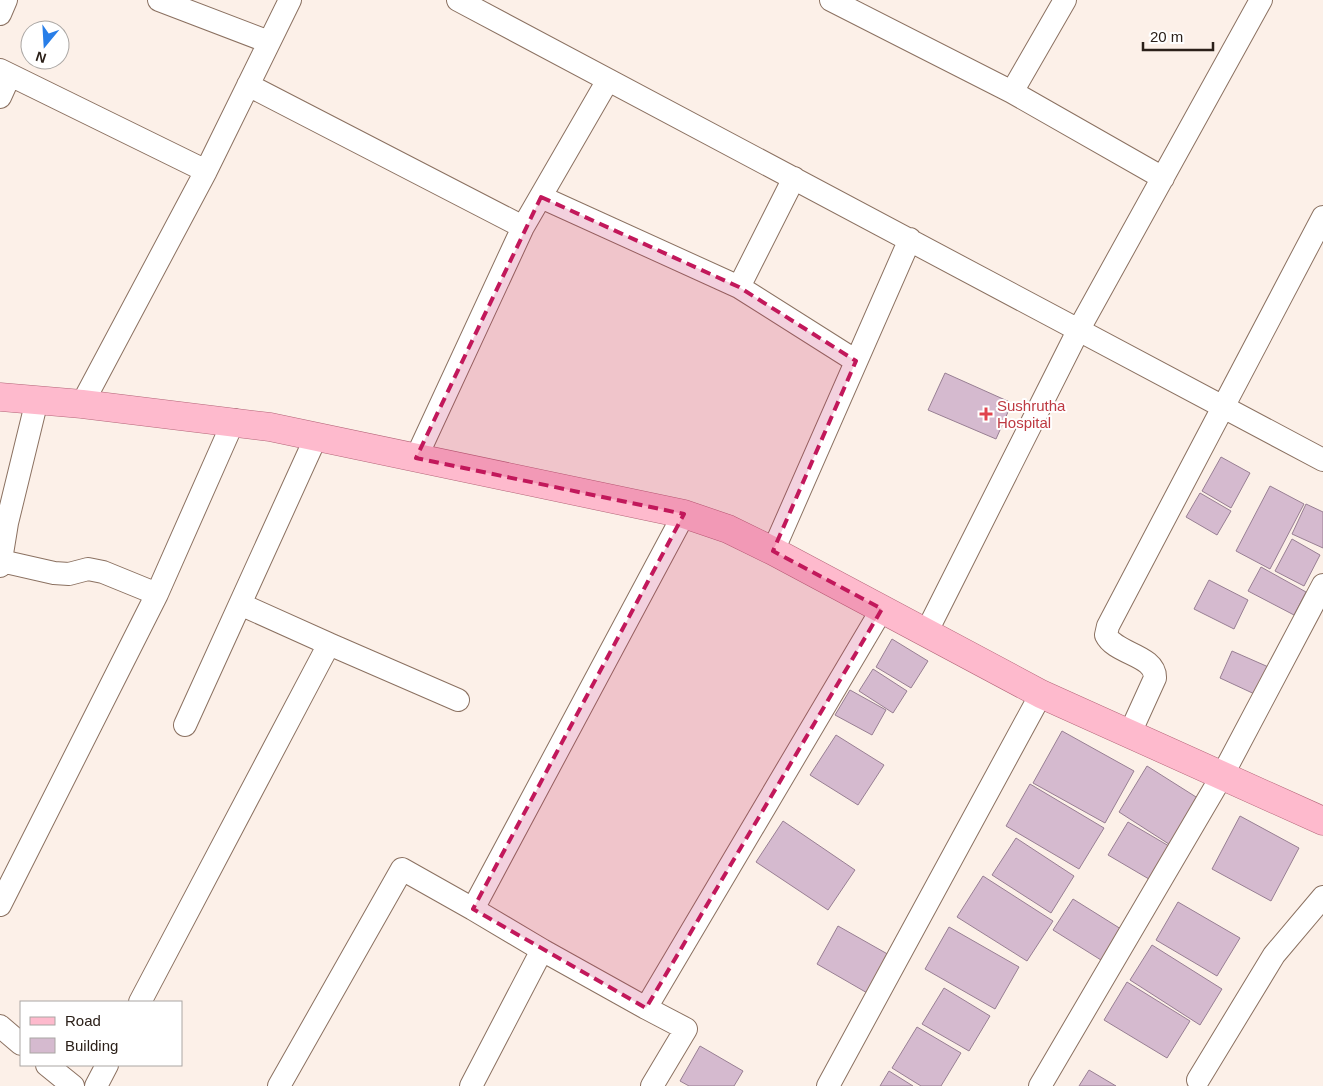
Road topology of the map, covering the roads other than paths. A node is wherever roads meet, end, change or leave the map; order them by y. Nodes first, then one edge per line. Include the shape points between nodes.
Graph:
1 (6, 0) edge
2 (159, 0) edge
3 (290, 0) edge
4 (458, 0) edge
5 (831, 0) edge
6 (1065, 0) edge
7 (1261, 0) edge
8 (0, 14) edge
9 (269, 42) junction
10 (5, 73) edge
11 (608, 80) junction
12 (248, 85) junction
13 (1012, 92) junction
14 (0, 97) edge
15 (206, 171) junction
16 (794, 178) junction
17 (1163, 178) junction
18 (540, 197) junction
19 (1323, 217) edge
20 (523, 227) junction
21 (910, 239) junction
22 (739, 287) junction
23 (1080, 330) junction
24 (856, 361) junction
25 (0, 397) edge
26 (37, 400) junction
27 (82, 404) junction
28 (1222, 405) junction
29 (234, 420) junction
30 (316, 436) junction
31 (416, 458) junction
32 (1323, 460) edge
33 (684, 514) junction
34 (773, 551) junction
35 (0, 564) edge
36 (1323, 585) edge
37 (157, 594) junction
38 (240, 604) junction
39 (882, 609) junction
40 (926, 633) junction
41 (329, 644) junction
42 (1041, 694) junction
43 (458, 700) dead end
44 (185, 724) dead end
45 (1130, 732) junction
46 (1223, 774) junction
47 (1323, 821) edge
48 (1323, 897) edge
49 (0, 905) edge
50 (473, 909) junction
51 (542, 950) junction
52 (141, 1001) edge
53 (646, 1008) junction
54 (0, 1026) edge
55 (20, 1043) edge
56 (48, 1066) edge
57 (106, 1066) edge
58 (1198, 1080) dead end
59 (73, 1086) edge
60 (96, 1086) edge
61 (279, 1086) edge
62 (471, 1086) edge
63 (652, 1086) edge
64 (828, 1086) edge
65 (1040, 1086) edge

1 - 8 street
2 - 9 street
3 - 9 street
4 - 11 street
5 - 13 street
6 - 13 street
7 - 17 street
9 - 12 street
10 - 14 street
10 - 15 street
11 - 16 street
11 - 18 street
12 - 15 street
12 - 20 street
13 - 17 street
15 - 27 street
16 - 21 street
16 - 22 street
17 - 23 street
18 - 20 street
18 - 22 street
19 - 28 street
20 - 31 street
21 - 23 street
21 - 24 street
22 - 24 street
23 - 28 street
23 - 40 street
24 - 34 street
25 - 26 main road
26 - 27 main road
26 - 35 street
27 - 29 main road
28 - 32 street
28 - 45 street via 1108,626 1106,635 1110,643 1150,663 1155,671
29 - 30 main road
29 - 37 street
30 - 31 main road
30 - 38 street
31 - 33 main road
33 - 34 main road via 728,529
33 - 50 street
34 - 39 main road
35 - 37 street via 69,574 88,568
36 - 46 street
37 - 49 street
38 - 41 street
38 - 44 street
39 - 40 main road
39 - 53 street
40 - 42 main road
41 - 43 street
41 - 52 street
42 - 45 main road
42 - 64 street
45 - 46 main road
46 - 47 main road
46 - 65 street
48 - 58 street via 1274,955
50 - 51 street
50 - 61 street via 402,869
51 - 53 street
51 - 62 street
53 - 63 street via 686,1029
54 - 55 street
56 - 59 street
57 - 60 street

